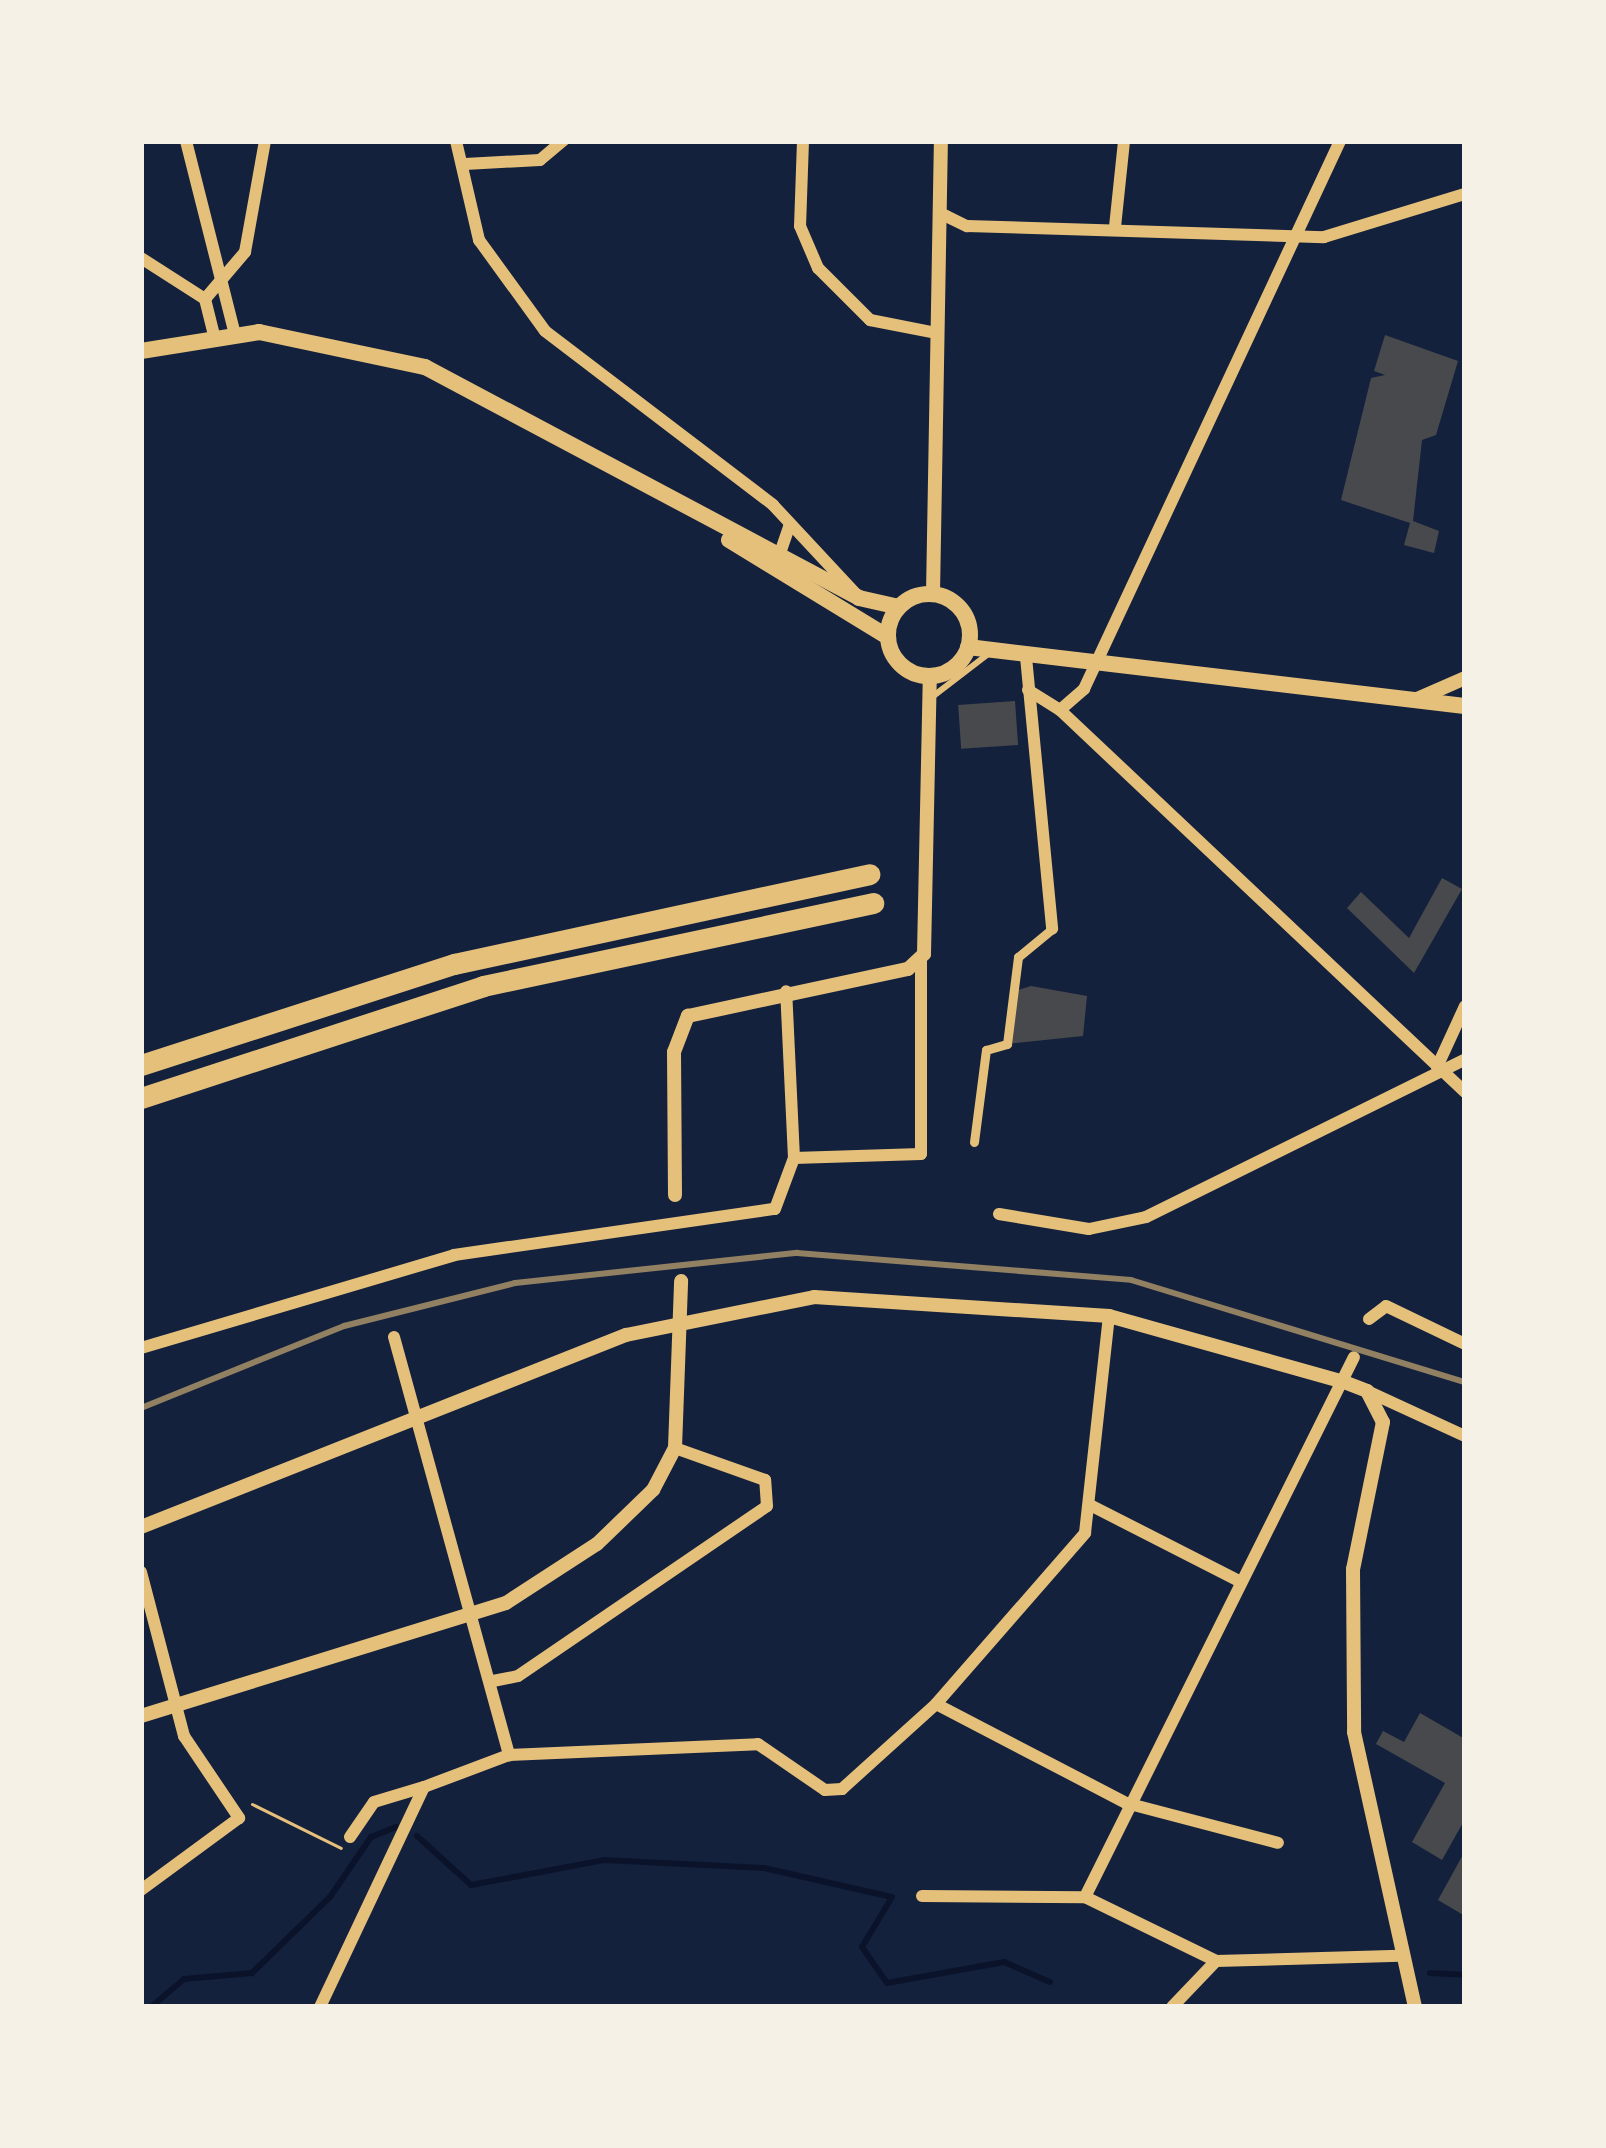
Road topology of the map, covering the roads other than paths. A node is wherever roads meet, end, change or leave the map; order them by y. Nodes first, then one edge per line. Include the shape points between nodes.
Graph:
1 (186, 141) edge
2 (266, 141) edge
3 (456, 141) edge
4 (563, 141) edge
5 (802, 141) edge
6 (941, 141) edge
7 (1124, 141) edge
8 (1340, 141) edge
9 (465, 164) junction
10 (1465, 194) edge
11 (942, 214) junction
12 (1114, 227) junction
13 (1299, 236) junction
14 (141, 258) edge
15 (220, 288) junction
16 (205, 299) junction
17 (234, 331) junction
18 (214, 332) junction
19 (936, 333) junction
20 (141, 351) edge
21 (642, 485) junction
22 (790, 524) junction
23 (775, 552) junction
24 (807, 585) junction
25 (933, 594) junction
26 (859, 598) junction
27 (898, 607) junction
28 (888, 637) junction
29 (968, 647) junction
30 (991, 651) junction
31 (1026, 657) junction
32 (1090, 664) junction
33 (930, 677) junction
34 (1465, 678) edge
35 (1028, 690) junction
36 (929, 700) junction
37 (1412, 701) junction
38 (1465, 706) edge
39 (1060, 710) junction
40 (869, 874) dead end
41 (873, 903) dead end
42 (1052, 929) joint
43 (921, 959) junction
44 (785, 992) junction
45 (1465, 1006) edge
46 (1465, 1059) edge
47 (141, 1066) edge
48 (1437, 1067) junction
49 (1465, 1092) edge
50 (141, 1098) edge
51 (974, 1142) dead end
52 (794, 1158) junction
53 (675, 1195) dead end
54 (999, 1214) dead end
55 (681, 1281) dead end
56 (1109, 1316) junction
57 (683, 1317) junction
58 (1369, 1318) dead end
59 (394, 1337) dead end
60 (1465, 1344) edge
61 (141, 1348) edge
62 (1354, 1358) dead end
63 (1344, 1382) junction
64 (1367, 1391) junction
65 (418, 1421) junction
66 (1465, 1436) edge
67 (675, 1448) junction
68 (1092, 1506) junction
69 (141, 1527) edge
70 (141, 1572) edge
71 (1240, 1582) junction
72 (471, 1612) junction
73 (493, 1681) junction
74 (936, 1704) junction
75 (174, 1711) junction
76 (141, 1716) edge
77 (509, 1755) junction
78 (424, 1787) junction
79 (1126, 1803) junction
80 (350, 1837) road end
81 (1279, 1844) dead end
82 (141, 1890) edge
83 (922, 1896) dead end
84 (1085, 1897) junction
85 (1400, 1955) junction
86 (1216, 1961) junction
87 (320, 2007) edge
88 (1172, 2007) edge
89 (1415, 2007) edge

1 - 15 street
2 - 15 street via 257,216
3 - 9 street
4 - 9 street via 540,160
5 - 19 street via 800,226 818,268 870,320
6 - 11 street
7 - 12 street
8 - 13 street
9 - 22 street via 479,240 545,331
10 - 13 street
11 - 12 street via 968,226
11 - 19 street
12 - 13 street
13 - 32 street
14 - 16 street
15 - 16 street
15 - 17 street
16 - 18 street
17 - 18 main road
17 - 21 main road via 425,367
18 - 20 main road
19 - 25 street
21 - 23 main road
21 - 24 main road
22 - 23 street
22 - 26 street
23 - 24 street
23 - 26 main road
24 - 28 main road
25 - 27 main road
25 - 29 main road via 964,613
26 - 27 main road
27 - 28 main road
28 - 33 main road via 904,668
29 - 30 main road
29 - 33 main road
30 - 31 main road
30 - 36 lane
31 - 32 main road
31 - 35 street
32 - 37 main road
32 - 39 street via 1077,701
33 - 36 street
34 - 37 street
35 - 39 street
35 - 42 street
36 - 43 street
37 - 38 main road
39 - 48 street
40 - 47 highway via 454,964
41 - 50 highway via 483,986
42 - 51 street via 1018,957 1007,1044 986,1050
43 - 44 street
43 - 52 street via 921,1154
44 - 52 street
44 - 53 street via 703,1007 679,1029
45 - 48 street
46 - 48 street
48 - 49 street
48 - 54 street via 1146,1217 1089,1228
52 - 61 street via 787,1197 766,1213 454,1256
55 - 57 street
56 - 57 street via 814,1297
56 - 63 street
56 - 68 street
57 - 65 street
57 - 67 street
58 - 60 street via 1386,1306
59 - 65 street
62 - 63 street
63 - 64 street
63 - 71 street
64 - 66 street
64 - 85 street via 1383,1422 1353,1570 1354,1732
65 - 69 street
65 - 72 street
67 - 72 street via 653,1490 597,1544 523,1594
67 - 73 street via 765,1480 767,1506 518,1676
68 - 71 street
68 - 74 street via 1085,1533
70 - 75 street
71 - 79 street
72 - 73 street
72 - 75 street
73 - 77 street
74 - 77 street via 832,1792 758,1744
74 - 79 street
75 - 76 street
75 - 82 street via 238,1823
77 - 78 street
78 - 80 street via 374,1802
78 - 87 street
79 - 81 street
79 - 84 street
83 - 84 street
84 - 86 street
85 - 86 street
85 - 89 street
86 - 88 street

